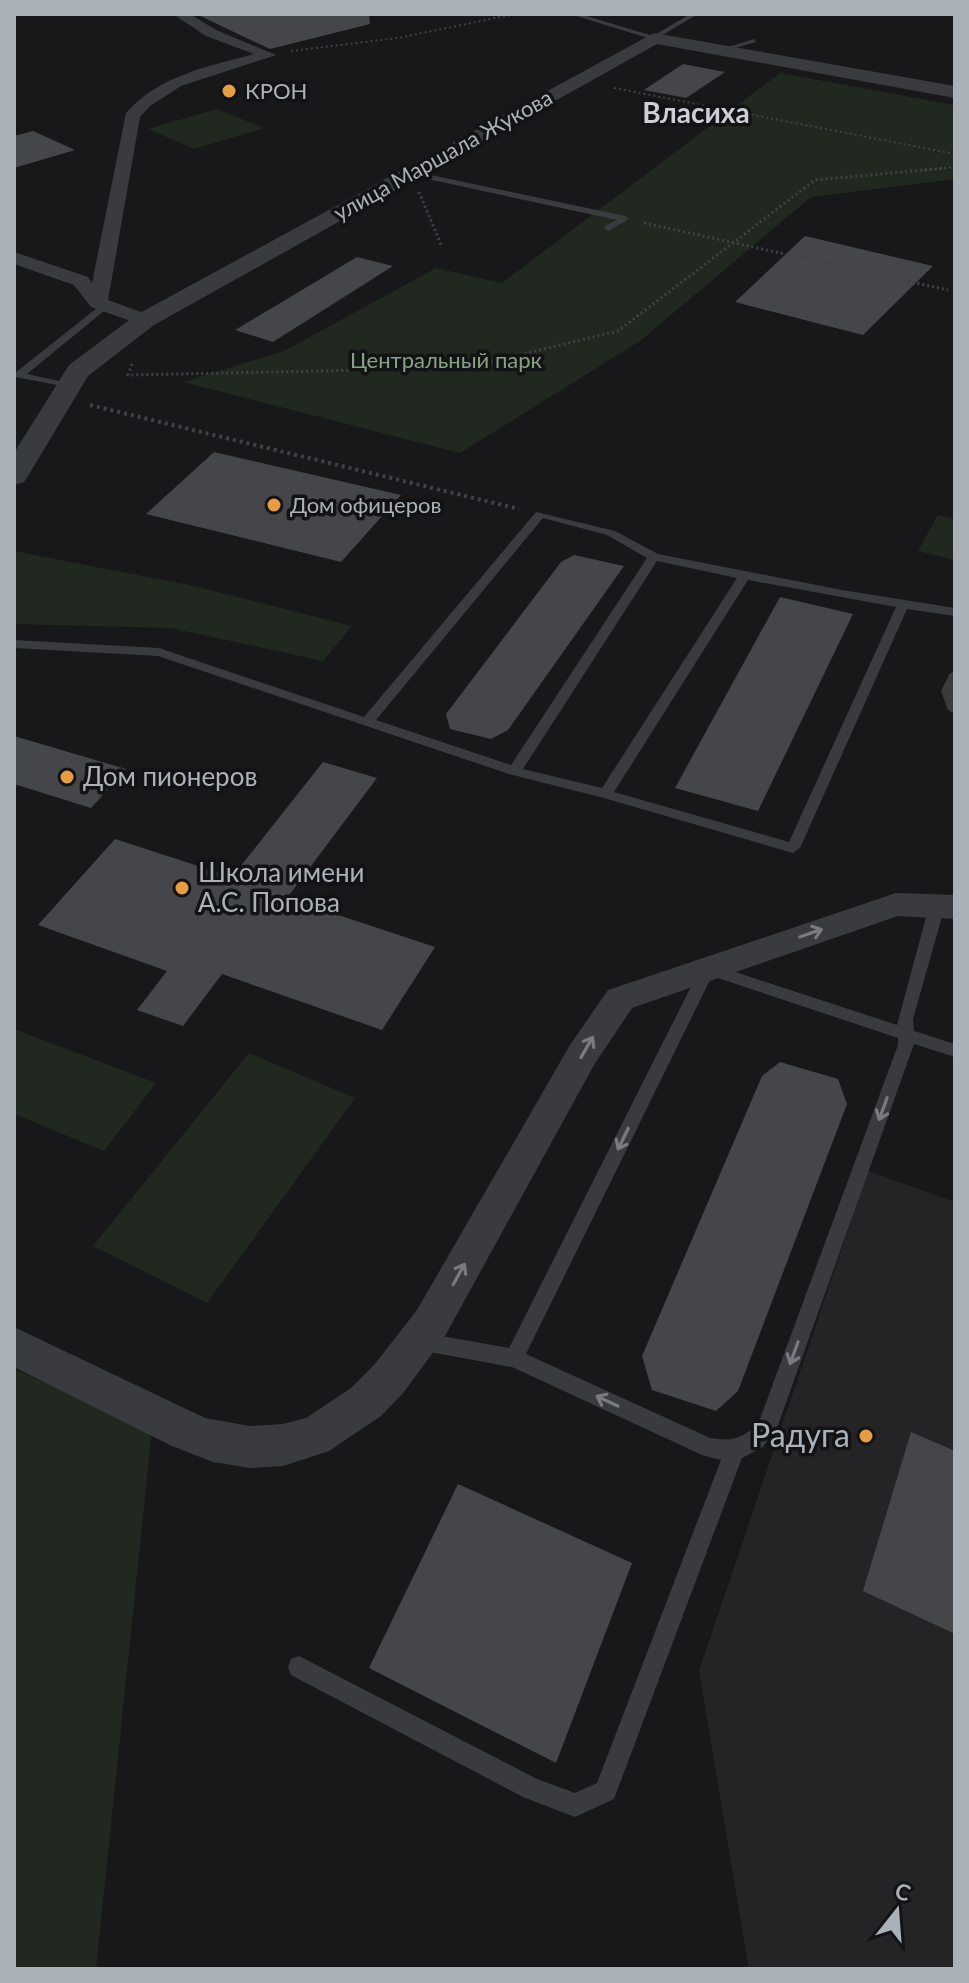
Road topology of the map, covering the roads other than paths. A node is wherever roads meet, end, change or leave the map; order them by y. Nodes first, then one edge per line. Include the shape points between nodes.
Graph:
1 (180, 14) edge
2 (573, 14) edge
3 (695, 14) edge
4 (654, 38) junction
5 (754, 41) dead end
6 (721, 50) junction
7 (955, 92) edge
8 (415, 173) junction
9 (608, 228) dead end
10 (14, 258) edge
11 (102, 304) junction
12 (145, 320) junction
13 (65, 392) junction
14 (14, 476) edge
15 (654, 557) junction
16 (744, 576) junction
17 (903, 605) junction
18 (955, 612) edge
19 (14, 644) edge
20 (955, 676) edge
21 (955, 710) edge
22 (367, 722) junction
23 (514, 771) junction
24 (606, 794) junction
25 (946, 906) edge
26 (708, 969) junction
27 (905, 1035) junction
28 (955, 1051) edge
29 (419, 1341) junction
30 (14, 1346) edge
31 (514, 1358) junction
32 (734, 1453) junction
33 (299, 1667) dead end

1 - 11 street via 211,33 266,54 160,91 142,101 132,116
2 - 4 lane
3 - 4 lane
4 - 6 street
4 - 8 street, улица Маршала Жукова
5 - 6 lane
6 - 7 street
8 - 9 lane via 625,219
8 - 12 street, улица Маршала Жукова
10 - 11 street via 81,281
11 - 12 street
11 - 13 lane via 19,375
12 - 13 street, улица Маршала Жукова via 78,371
13 - 14 street, улица Маршала Жукова
15 - 16 lane
15 - 22 lane via 611,533 540,514
15 - 23 lane
16 - 17 lane
16 - 24 lane
17 - 18 lane
17 - 24 lane via 793,848
19 - 22 lane via 159,652
20 - 21 lane via 948,691
22 - 23 lane
23 - 24 lane
26 -> 25 street via 896,904
25 - 27 lane via 905,1019
26 - 27 lane
29 -> 26 street via 604,1019 620,999
26 -> 31 lane
27 - 28 lane
27 -> 32 lane via 906,1045 768,1425 755,1444
29 - 30 street via 363,1407 334,1429 304,1441 256,1449 210,1441
29 - 31 lane
32 -> 31 lane via 709,1448
32 - 33 lane via 606,1791 575,1805 531,1789

